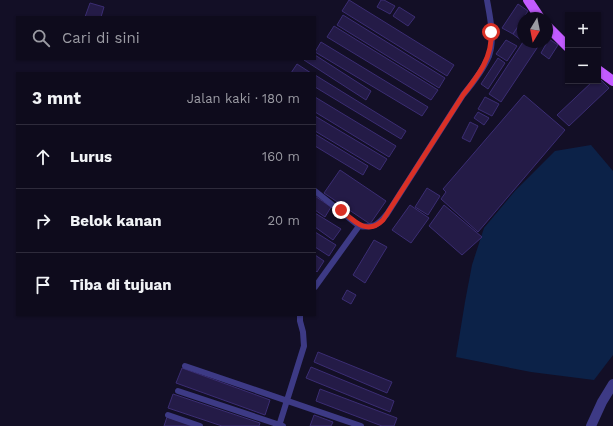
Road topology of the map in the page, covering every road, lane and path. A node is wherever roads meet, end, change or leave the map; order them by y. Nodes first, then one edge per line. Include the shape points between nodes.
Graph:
1 (487, 0) edge
2 (528, 0) edge
3 (536, 12) edge
4 (553, 32) edge
5 (565, 44) edge
6 (601, 72) edge
7 (613, 81) edge
8 (316, 192) edge
9 (360, 226) junction
10 (316, 286) edge
11 (300, 316) edge
12 (185, 366) dead end
13 (612, 388) edge
14 (178, 391) dead end
15 (287, 401) junction
16 (168, 415) dead end
17 (200, 426) edge
18 (281, 426) edge
19 (360, 426) edge
20 (591, 426) edge

1 - 9 lane via 492,40 489,56 387,214 378,224
2 - 3 main road
4 - 5 main road
6 - 7 main road
8 - 9 lane
9 - 10 lane
11 - 15 lane via 304,346
12 - 15 lane
13 - 20 street
14 - 18 lane
15 - 18 lane
15 - 19 lane
16 - 17 lane

